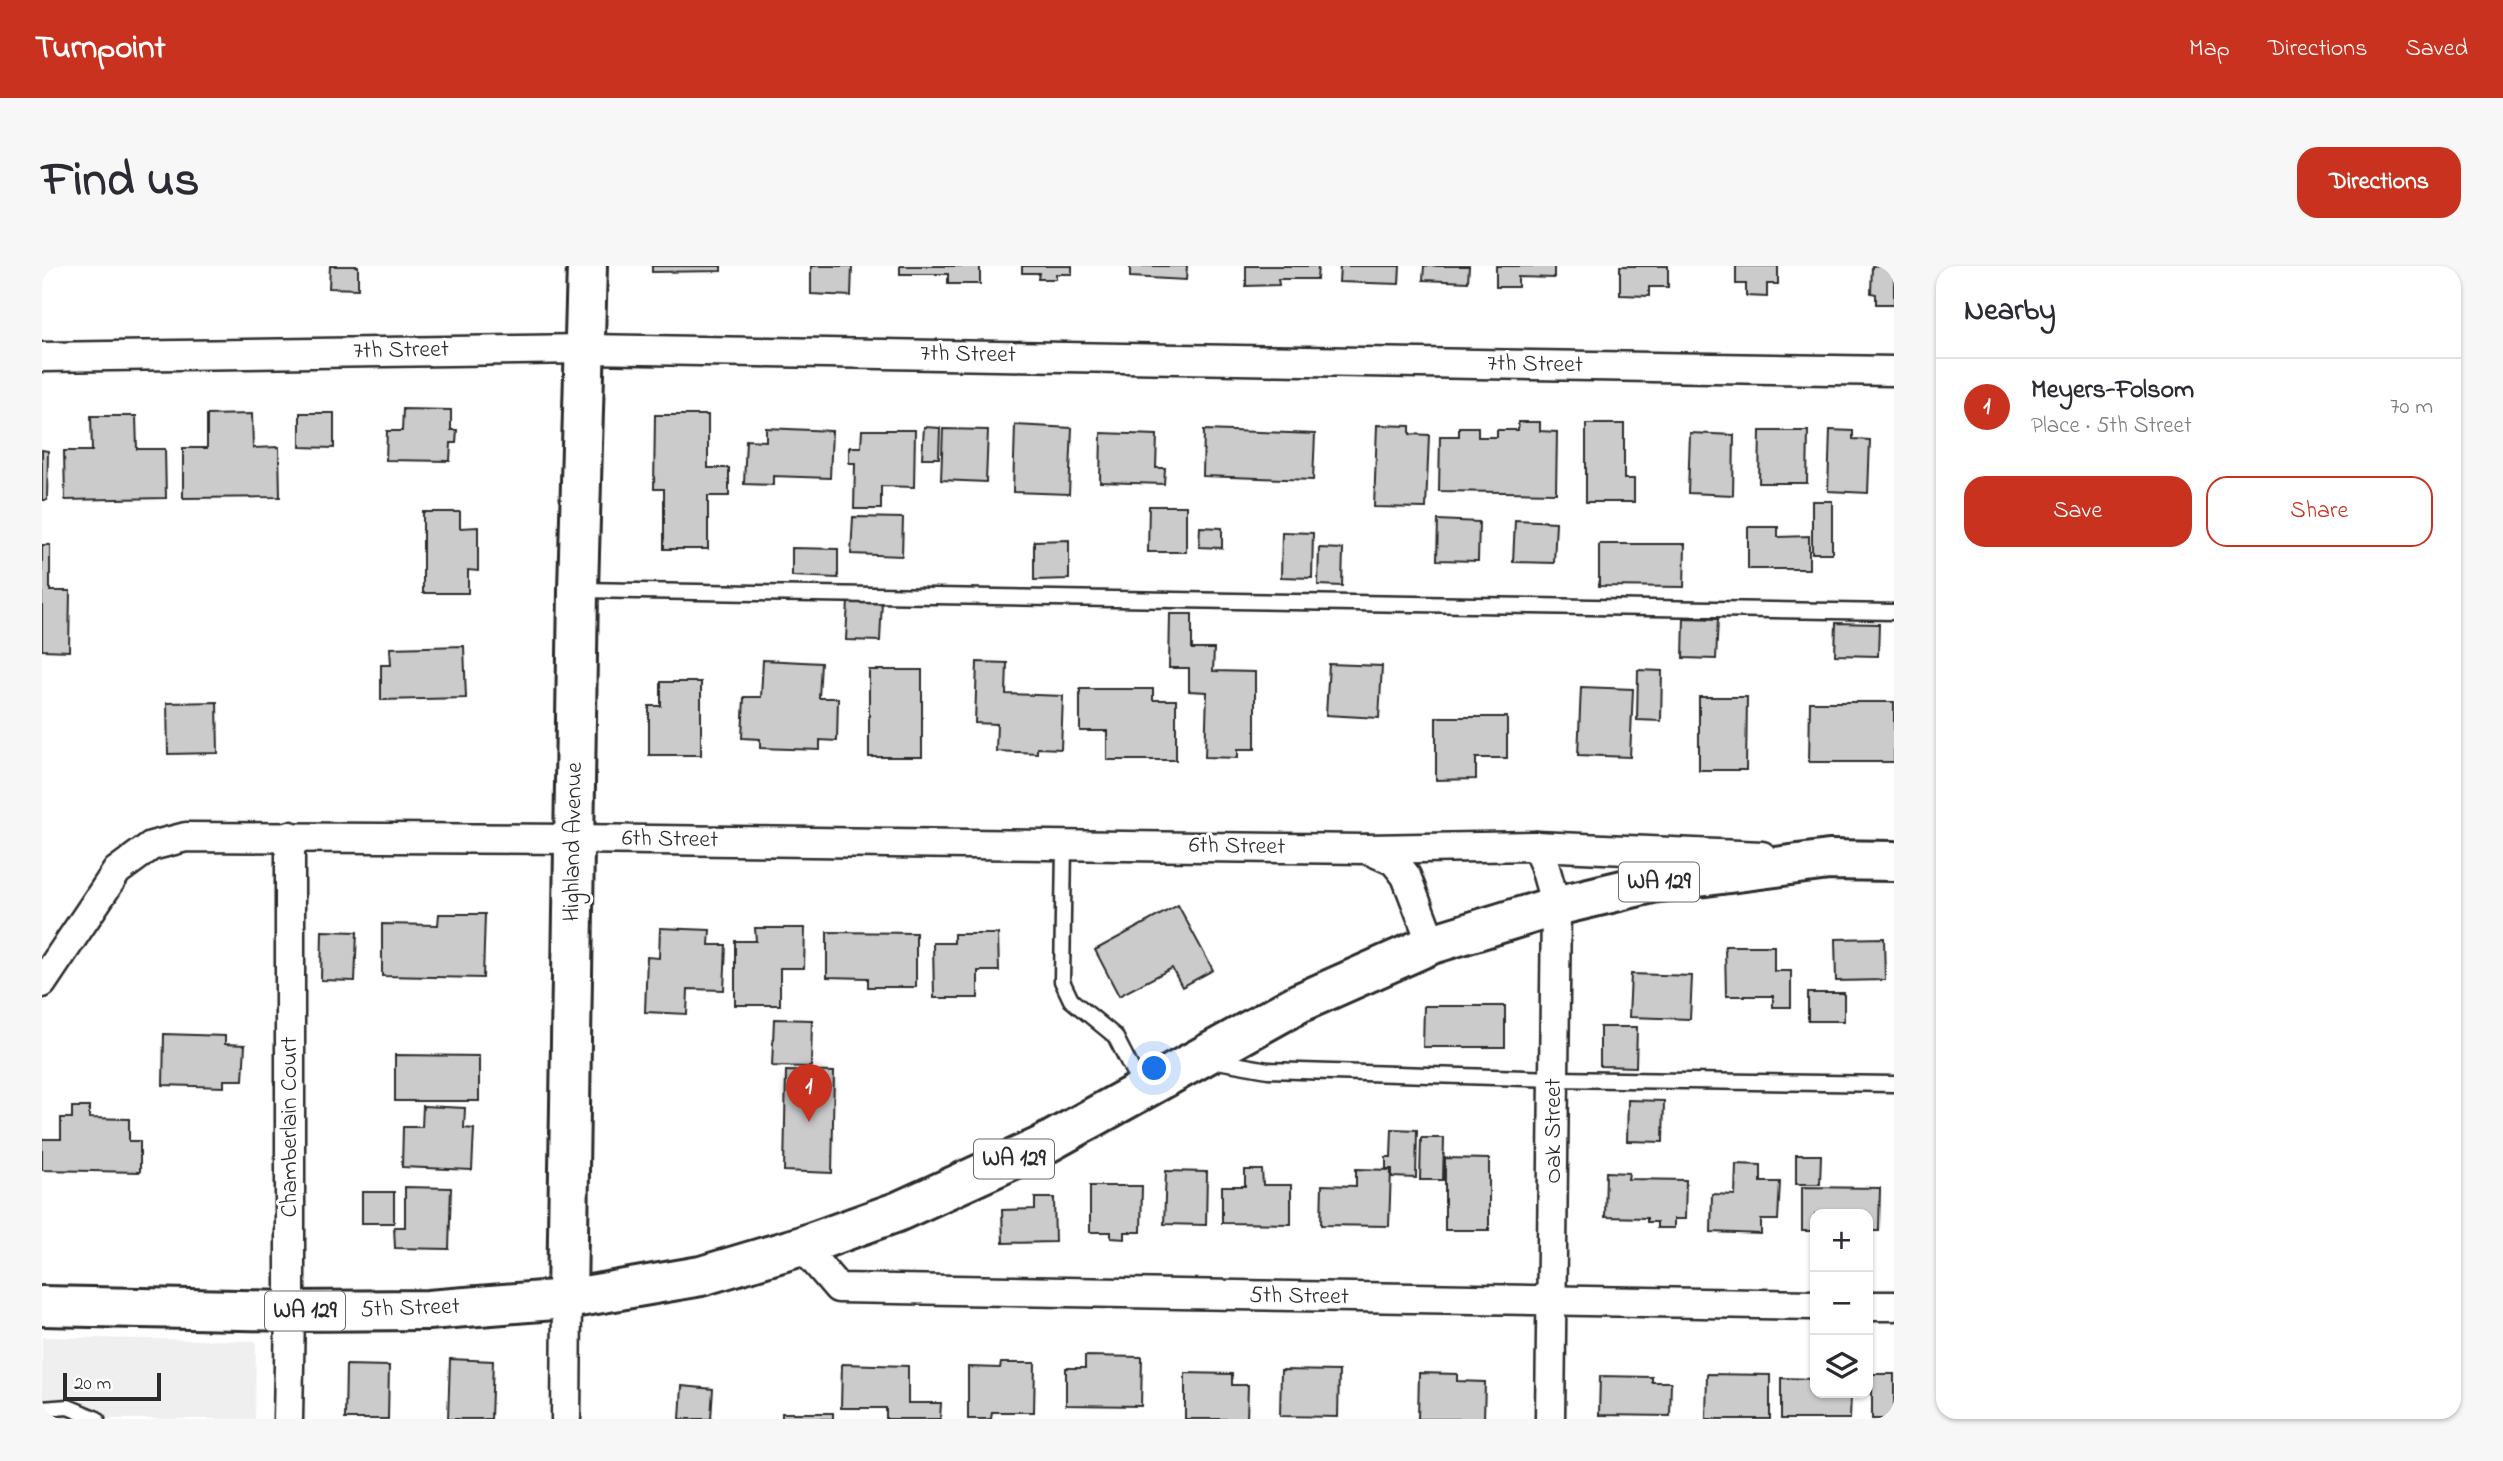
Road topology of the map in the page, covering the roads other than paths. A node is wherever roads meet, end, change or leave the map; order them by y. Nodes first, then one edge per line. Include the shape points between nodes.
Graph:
1 (587, 266) edge
2 (586, 349) junction
3 (42, 357) edge
4 (1894, 371) edge
5 (578, 590) junction
6 (1894, 612) edge
7 (289, 836) junction
8 (574, 839) junction
9 (1064, 845) junction
10 (1536, 846) junction
11 (1367, 849) junction
12 (1829, 860) junction
13 (1894, 860) edge
14 (1556, 906) junction
15 (1432, 944) junction
16 (42, 983) edge
17 (1200, 1058) junction
18 (1555, 1079) junction
19 (1894, 1084) edge
20 (1143, 1090) junction
21 (802, 1246) junction
22 (568, 1300) junction
23 (1553, 1301) junction
24 (1810, 1305) edge
25 (1873, 1306) edge
26 (1894, 1306) edge
27 (42, 1307) edge
28 (290, 1311) junction
29 (42, 1409) edge
30 (97, 1419) edge
31 (288, 1419) edge
32 (566, 1419) edge
33 (1550, 1419) edge

1 - 2 main road, Highland Avenue
2 - 3 street, 7th Street
2 - 4 street, 7th Street
2 - 5 main road, Highland Avenue
5 - 6 lane
5 - 8 main road, Highland Avenue
7 - 8 street, 6th Street
7 - 16 street, 6th Street via 186,837 152,846 117,871
7 - 28 street, Chamberlain Court
8 - 9 street, 6th Street
8 - 22 main road, Highland Avenue
9 - 11 street, 6th Street
9 - 20 lane via 1062,981 1072,1000 1115,1037
10 - 11 street, 6th Street
10 - 12 street, 6th Street
10 - 14 street, Oak Street
11 - 15 street, 6th Street via 1394,862 1406,876
12 - 13 main road, 6th Street / WA 129
12 - 14 main road, 6th Street / WA 129 via 1652,883
14 - 15 main road, 6th Street / WA 129
14 - 18 street, Oak Street
15 - 17 main road, WA 129 via 1299,1003
17 - 18 lane via 1268,1070
17 - 20 main road, WA 129
18 - 19 lane
18 - 23 street, Oak Street
20 - 21 main road, WA 129 via 1040,1147 897,1212
21 - 22 main road, WA 129 via 701,1276
21 - 23 street, 5th Street via 838,1288
22 - 28 main road, 5th Street / WA 129 via 428,1310
22 - 32 street, Highland Avenue
23 - 24 street, 5th Street
23 - 33 street, Oak Street
25 - 26 street
27 - 28 main road, 5th Street / WA 129
28 - 31 street, Chamberlain Court
29 - 30 lane via 68,1407

